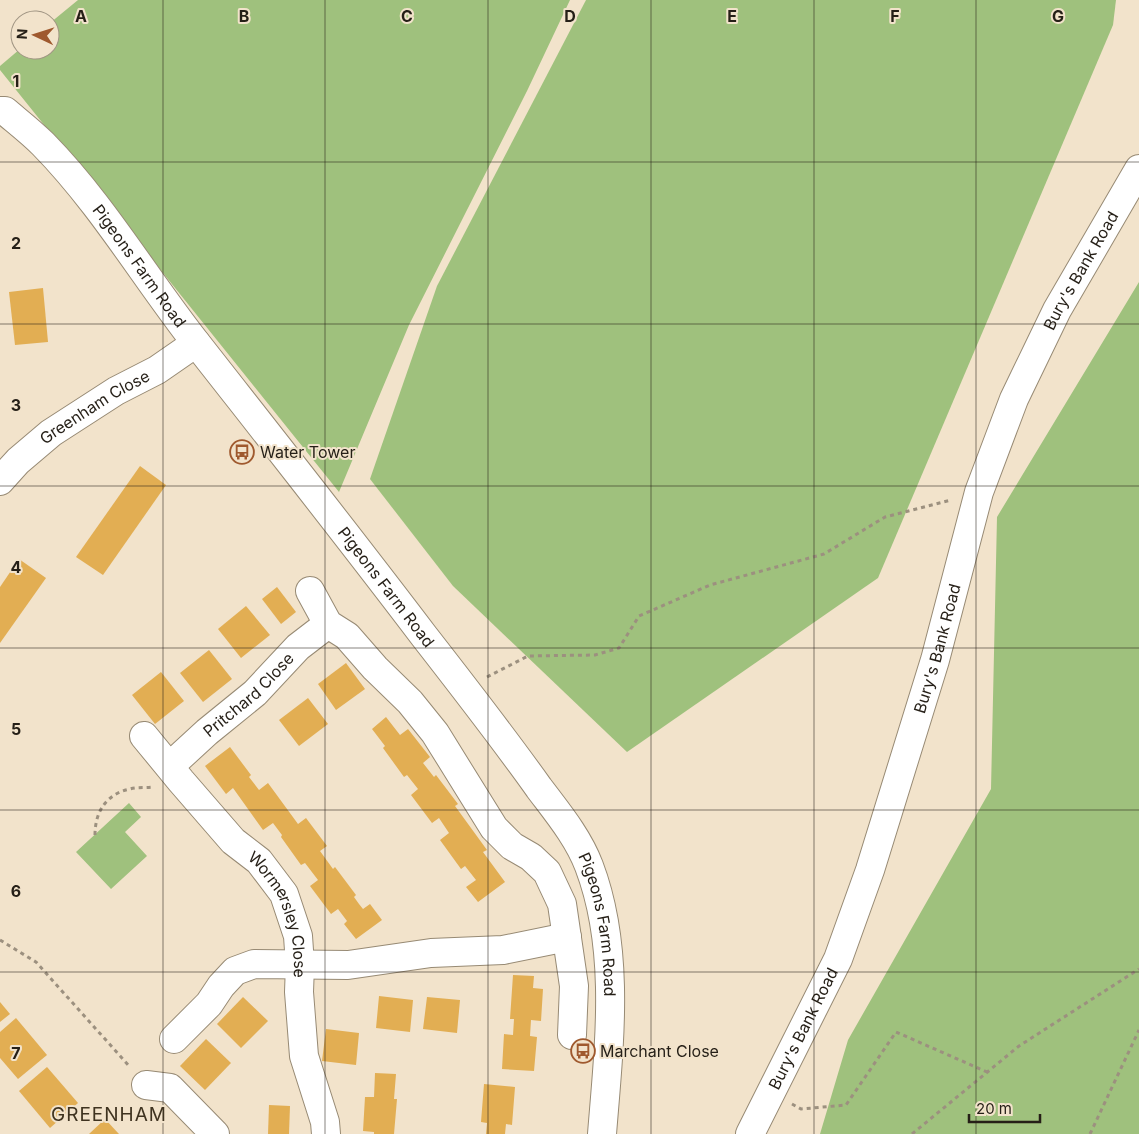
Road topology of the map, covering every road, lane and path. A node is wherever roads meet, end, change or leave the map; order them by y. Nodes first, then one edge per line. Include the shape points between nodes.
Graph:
1 (2, 107) edge
2 (1139, 169) edge
3 (196, 342) junction
4 (0, 481) edge
5 (979, 492) junction
6 (310, 591) dead end
7 (337, 630) junction
8 (464, 688) junction
9 (144, 736) dead end
10 (176, 774) junction
11 (95, 835) dead end
12 (567, 937) junction
13 (0, 940) edge
14 (300, 965) junction
15 (1139, 969) edge
16 (1139, 1030) edge
17 (572, 1035) dead end
18 (174, 1039) dead end
19 (987, 1072) junction
20 (146, 1084) joint
21 (770, 1094) junction
22 (215, 1134) edge
23 (326, 1134) edge
24 (602, 1134) edge
25 (750, 1134) edge
26 (912, 1134) edge
27 (1090, 1134) edge

1 - 3 street, Pigeons Farm Road via 42,142 81,187
2 - 5 street, Bury's Bank Road via 1057,310 1014,399
3 - 4 street, Greenham Close via 157,370 116,391 52,433
3 - 8 street, Pigeons Farm Road
5 - 8 path via 885,517 824,554 701,589 639,616 619,648 595,655 528,656
5 - 21 street, Bury's Bank Road via 936,660 870,870 838,959
6 - 7 street
7 - 10 street, Pritchard Close via 298,647 255,693 207,732
7 - 12 street via 410,702 435,733 494,828 547,872 562,904
8 - 24 street, Pigeons Farm Road via 569,830 587,862 598,892 607,936 609,1000
9 - 10 street, Wormersley Close
10 - 11 path via 147,788 117,793 105,802 98,813
10 - 14 street, Wormersley Close via 233,841 258,861 284,894 298,936
12 - 14 street via 504,950 431,954 348,965
12 - 17 street via 574,986
13 - 20 path via 36,962
14 - 18 street via 254,964 235,971
14 - 23 street, Wormersley Close via 304,1056
15 - 19 path via 1019,1046
16 - 27 path
19 - 21 path via 896,1032 846,1105 801,1109
19 - 26 path
20 - 22 street via 170,1088
21 - 25 street, Bury's Bank Road

